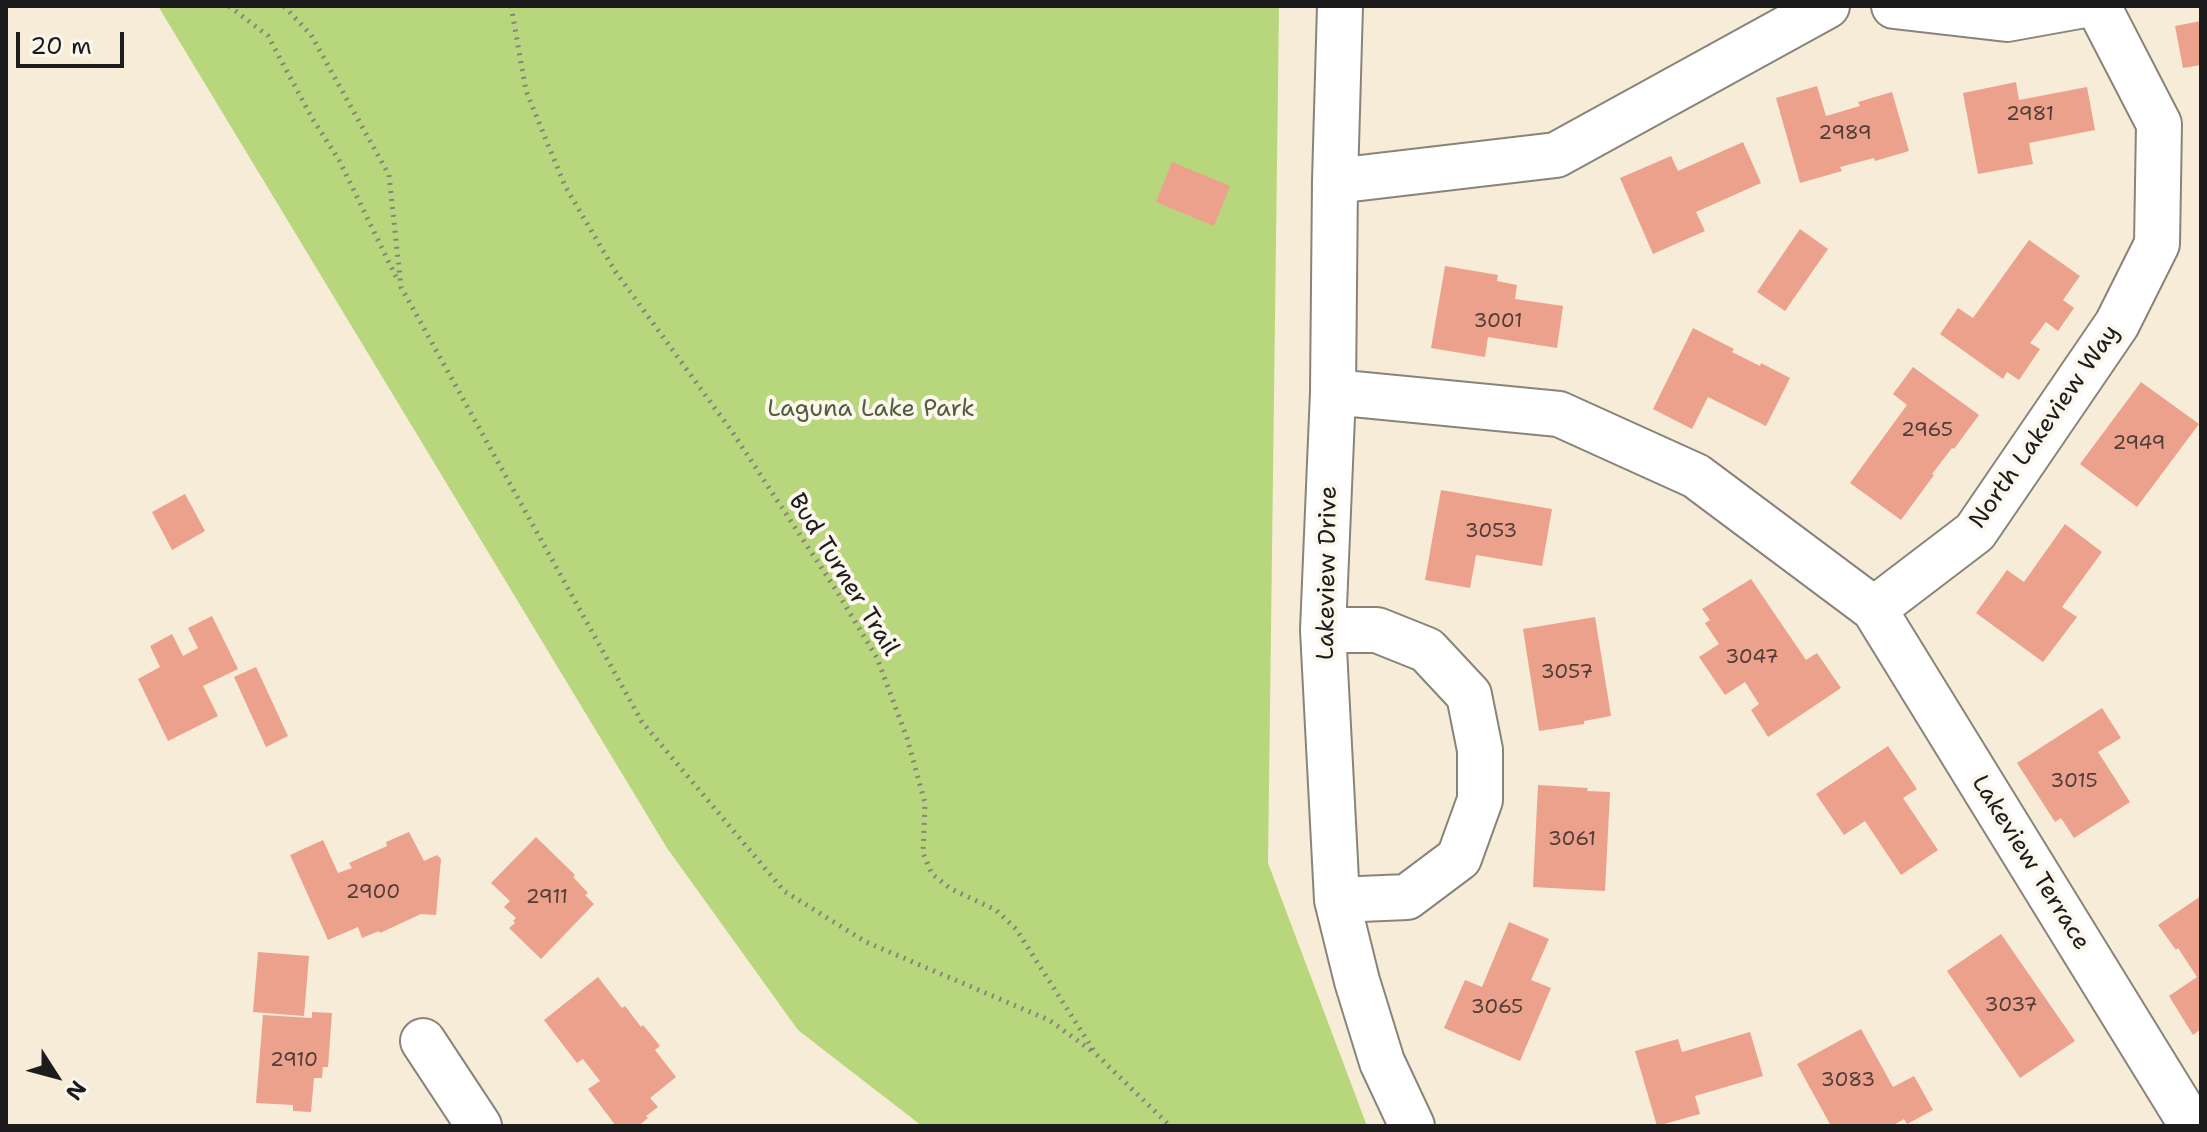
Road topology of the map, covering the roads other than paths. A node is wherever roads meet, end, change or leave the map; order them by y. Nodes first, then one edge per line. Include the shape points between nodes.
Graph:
1 (1340, 6) edge
2 (1827, 6) edge
3 (1894, 6) edge
4 (2079, 6) edge
5 (2098, 6) edge
6 (1335, 181) junction
7 (1333, 392) junction
8 (1874, 609) junction
9 (1323, 630) junction
10 (1337, 900) junction
11 (423, 1041) dead end
12 (2186, 1116) dead end
13 (479, 1126) edge
14 (1412, 1126) edge

1 - 6 street, Lakeview Drive
2 - 6 street via 1556,155
3 - 4 street via 2007,19
5 - 8 street, North Lakeview Way via 2159,124 2157,244 2117,324 1975,532
6 - 7 street, Lakeview Drive
7 - 8 street via 1559,414 1696,476
7 - 9 street, Lakeview Drive
8 - 12 street, Lakeview Terrace
9 - 10 street, Lakeview Drive
9 - 10 street via 1377,630 1427,650 1469,695 1480,750 1480,800 1459,858 1407,897
10 - 14 street, Lakeview Drive via 1382,1062
11 - 13 street

